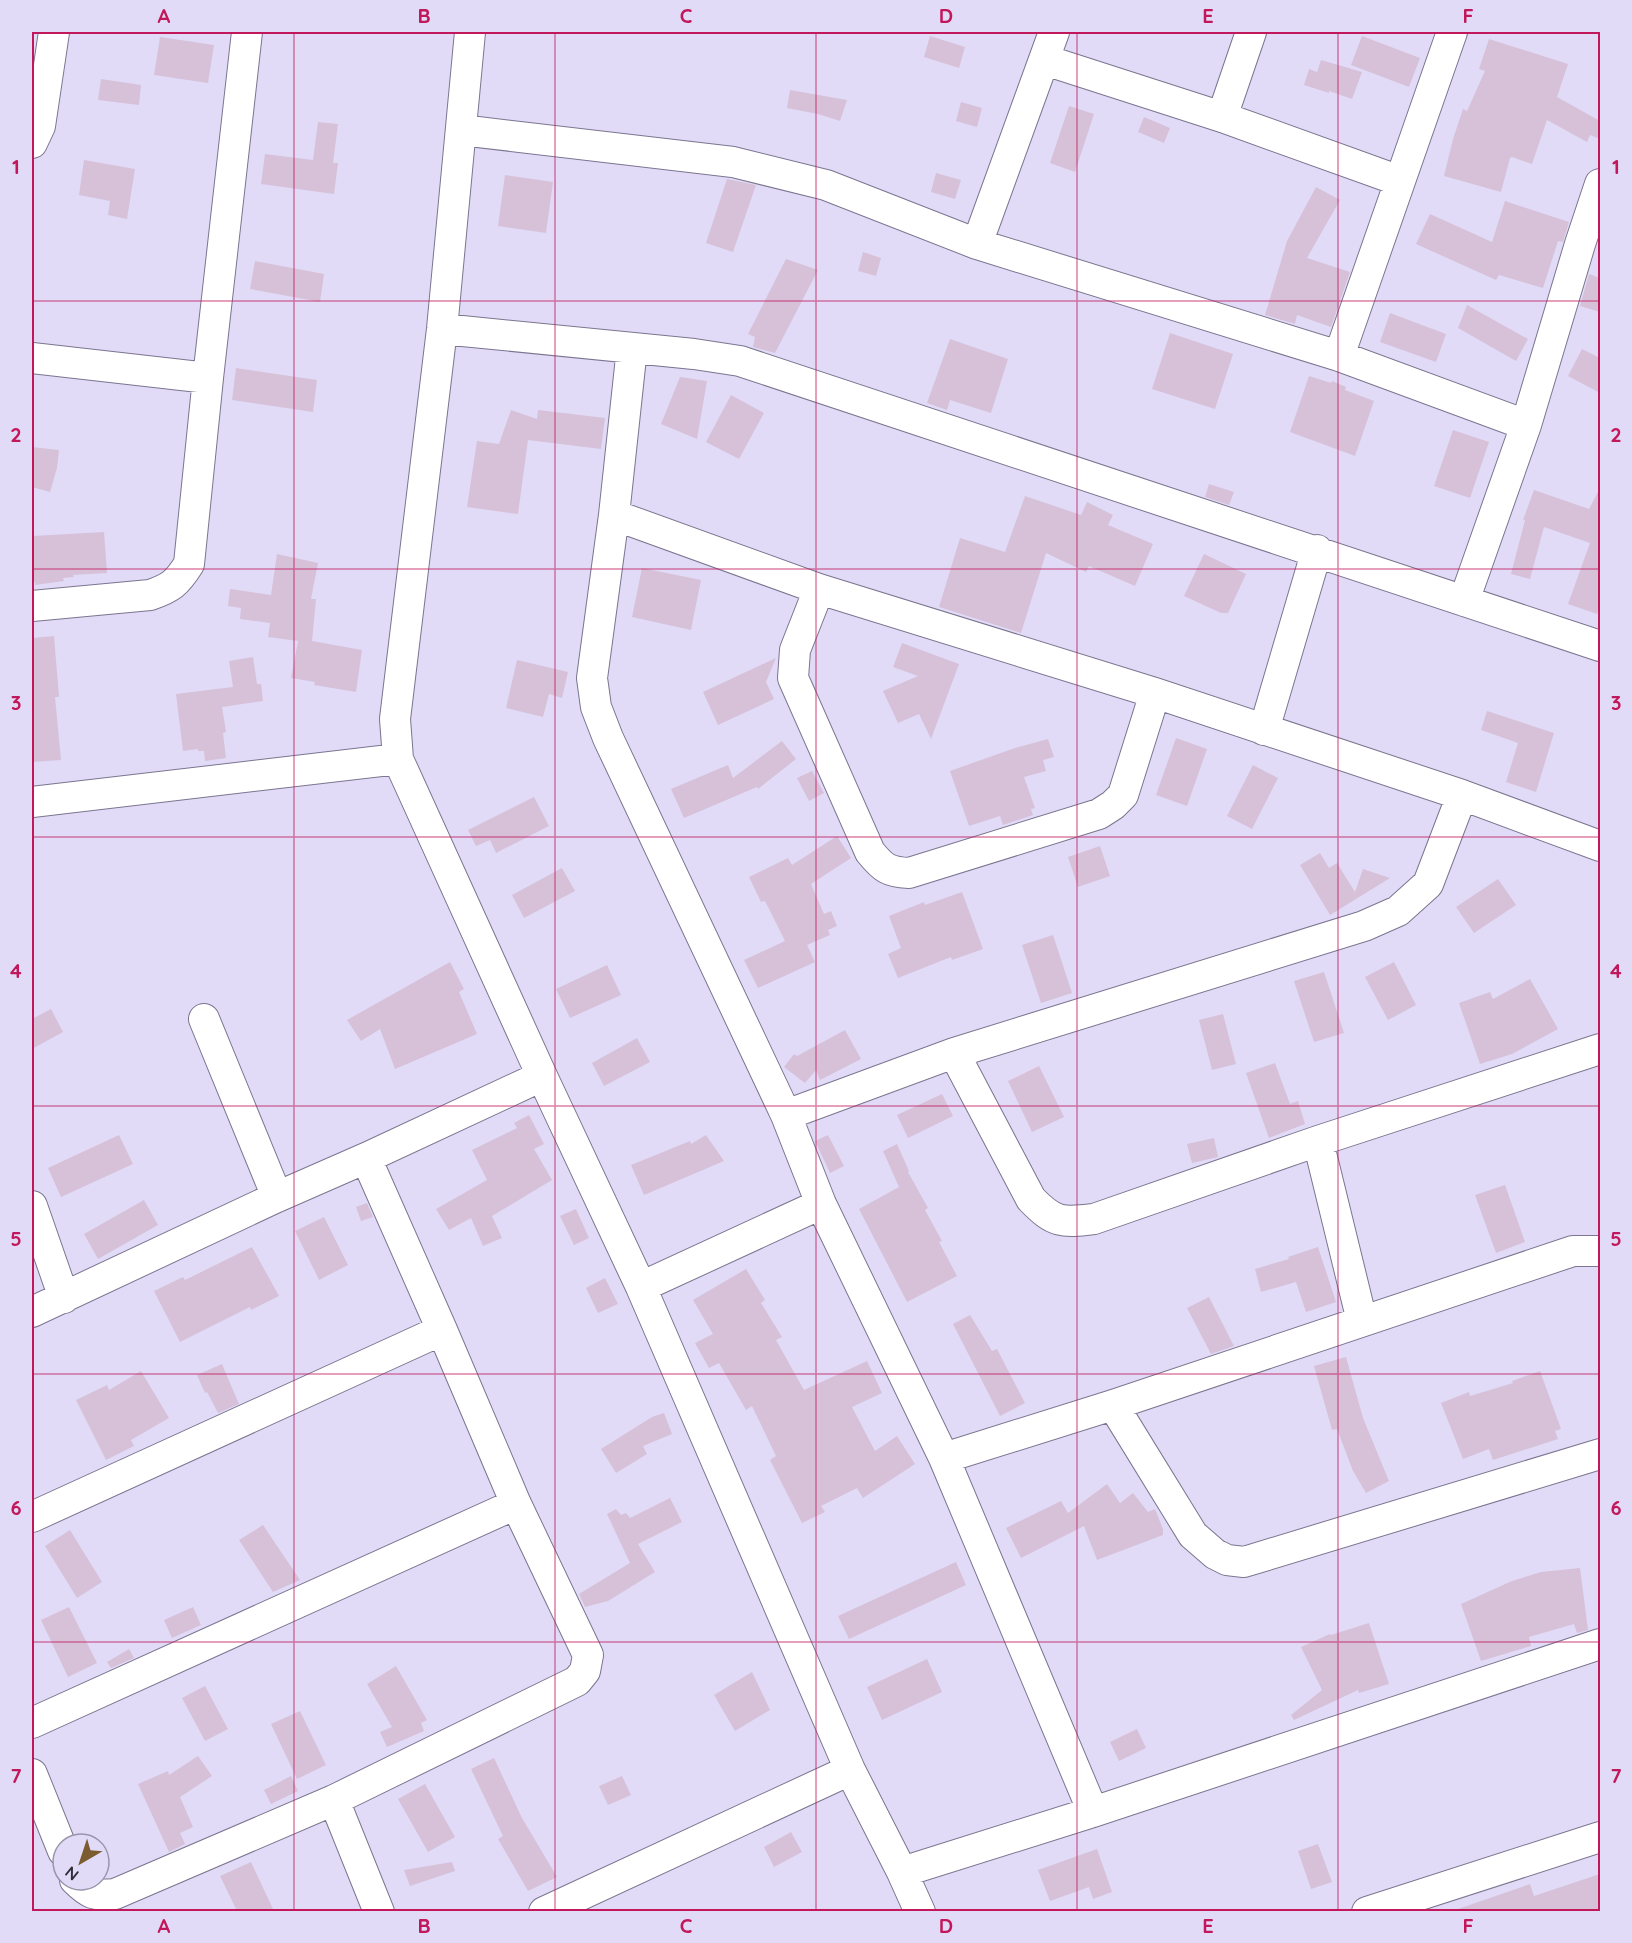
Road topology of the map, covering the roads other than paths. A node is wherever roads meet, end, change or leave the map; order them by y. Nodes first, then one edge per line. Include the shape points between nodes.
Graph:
1 (54, 32) edge
2 (247, 32) edge
3 (470, 32) edge
4 (1054, 32) edge
5 (1251, 32) edge
6 (1452, 32) edge
7 (1046, 60) junction
8 (1222, 117) junction
9 (461, 130) junction
10 (32, 143) edge
11 (1400, 181) junction
12 (1600, 184) edge
13 (977, 244) junction
14 (1590, 247) edge
15 (442, 329) junction
16 (632, 348) junction
17 (1339, 356) junction
18 (32, 358) edge
19 (208, 378) junction
20 (1526, 425) junction
21 (614, 515) junction
22 (1317, 550) junction
23 (819, 589) junction
24 (1464, 601) junction
25 (32, 606) edge
26 (1600, 645) edge
27 (1155, 693) junction
28 (1264, 730) junction
29 (398, 759) junction
30 (1462, 795) junction
31 (32, 802) edge
32 (1600, 846) edge
33 (204, 1019) dead end
34 (1600, 1049) edge
35 (954, 1053) junction
36 (542, 1076) junction
37 (786, 1115) junction
38 (1318, 1141) junction
39 (366, 1158) junction
40 (277, 1197) junction
41 (821, 1204) junction
42 (32, 1206) edge
43 (1600, 1251) edge
44 (640, 1287) junction
45 (64, 1298) junction
46 (32, 1312) edge
47 (1362, 1321) junction
48 (442, 1330) junction
49 (1113, 1405) junction
50 (1600, 1454) edge
51 (945, 1458) junction
52 (516, 1504) junction
53 (32, 1517) edge
54 (1600, 1644) edge
55 (32, 1723) edge
56 (850, 1770) junction
57 (32, 1774) edge
58 (333, 1800) junction
59 (1093, 1812) junction
60 (55, 1832) edge
61 (1600, 1837) edge
62 (902, 1872) junction
63 (87, 1892) edge
64 (379, 1911) edge
65 (544, 1911) edge
66 (920, 1911) edge
67 (1367, 1911) edge

1 - 10 street via 40,126
2 - 19 street
3 - 9 street
4 - 7 street
5 - 8 street
6 - 11 street
7 - 8 street
7 - 13 street
8 - 11 street
9 - 13 street via 733,162 826,185
9 - 15 street
11 - 17 street
12 - 14 street
13 - 17 street
14 - 20 street
15 - 16 street
15 - 29 street via 395,719
16 - 21 street
16 - 22 street via 740,362
17 - 20 street
18 - 19 street
19 - 25 street via 189,564 180,579 168,590 150,595
20 - 24 street
21 - 23 street
21 - 37 street via 592,678 596,707
22 - 24 street
22 - 28 street
23 - 27 street
23 - 27 street via 795,650 793,678 870,852 882,867 895,872 909,873 1100,814 1123,795
24 - 26 street
27 - 28 street
28 - 30 street
29 - 31 street
29 - 36 street
30 - 32 street
30 - 35 street via 1428,884 1398,911 1364,926
33 - 40 street
34 - 38 street
35 - 37 street
35 - 38 street via 1031,1199 1047,1216 1068,1222 1094,1219
36 - 39 street
36 - 44 street
37 - 41 street
38 - 47 street
39 - 40 street
39 - 48 street
40 - 45 street
41 - 44 street
41 - 51 street
42 - 45 street
43 - 47 street via 1573,1251
44 - 56 street
45 - 46 street
47 - 49 street
48 - 52 street
48 - 53 street
49 - 50 street via 1193,1535 1215,1554 1244,1562
49 - 51 street
51 - 59 street
52 - 55 street
52 - 58 street via 588,1655 585,1671 577,1681
54 - 59 street
56 - 62 street
56 - 65 street
57 - 60 street
58 - 63 street via 115,1894 99,1896
58 - 64 street
59 - 62 street
61 - 67 street
62 - 66 street

